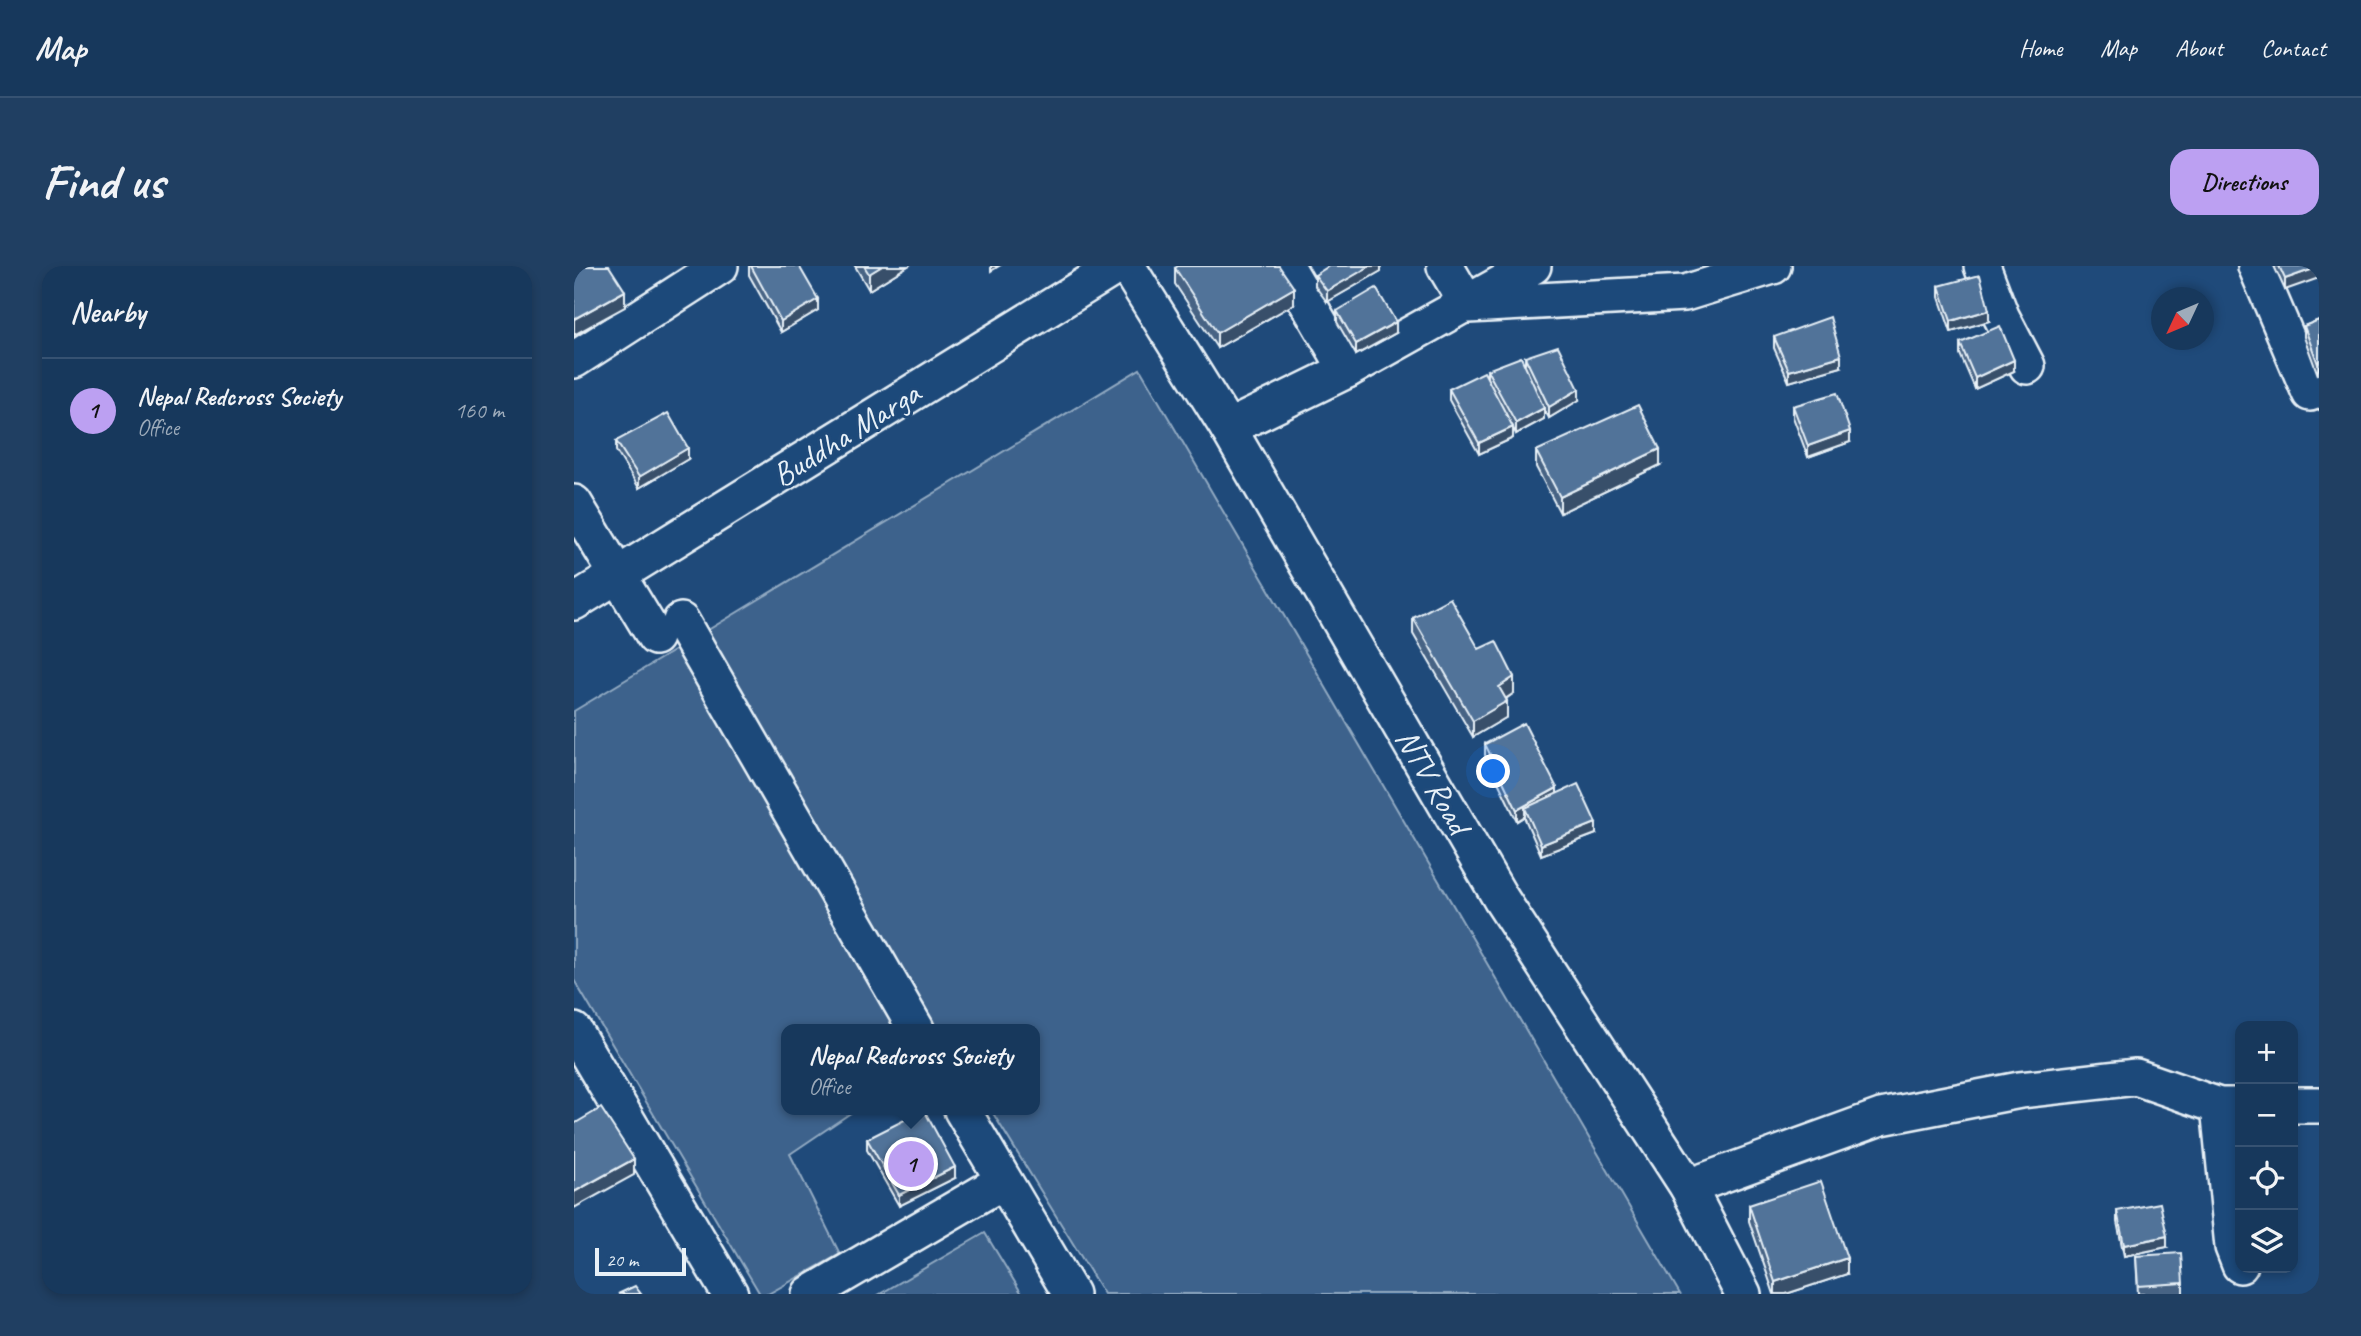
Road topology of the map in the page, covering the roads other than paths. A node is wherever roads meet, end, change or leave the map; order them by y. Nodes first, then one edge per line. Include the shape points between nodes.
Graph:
1 (1117, 266) edge
2 (1127, 266) edge
3 (1286, 266) edge
4 (1445, 266) edge
5 (1533, 266) edge
6 (1773, 266) edge
7 (1982, 266) edge
8 (2256, 266) edge
9 (709, 269) edge
10 (1468, 305) junction
11 (574, 360) edge
12 (2027, 366) dead end
13 (1347, 370) junction
14 (2310, 393) dead end
15 (1228, 428) junction
16 (574, 503) edge
17 (617, 576) junction
18 (574, 602) edge
19 (913, 1024) edge
20 (574, 1031) edge
21 (2298, 1105) edge
22 (2319, 1105) edge
23 (2230, 1106) edge
24 (965, 1115) edge
25 (1003, 1181) junction
26 (1688, 1187) junction
27 (2235, 1252) edge
28 (2243, 1273) edge
29 (730, 1294) edge
30 (810, 1294) edge
31 (1071, 1294) edge
32 (1742, 1294) edge
33 (2250, 1294) edge

1 - 17 street, Buddha Marga
2 - 15 street, NTV Road
3 - 13 street
4 - 10 street
5 - 10 street
6 - 10 street via 1685,293
7 - 12 street
8 - 14 street
9 - 11 street
10 - 13 street
13 - 15 street
15 - 26 street, NTV Road via 1501,899
16 - 17 street
17 - 18 street, Buddha Marga
17 - 19 street via 668,629
20 - 29 street
21 - 22 street
23 - 26 street via 2136,1077 2020,1090 1881,1118
23 - 27 street
24 - 25 street
25 - 30 street
25 - 31 street
26 - 32 street, NTV Road
28 - 33 street

